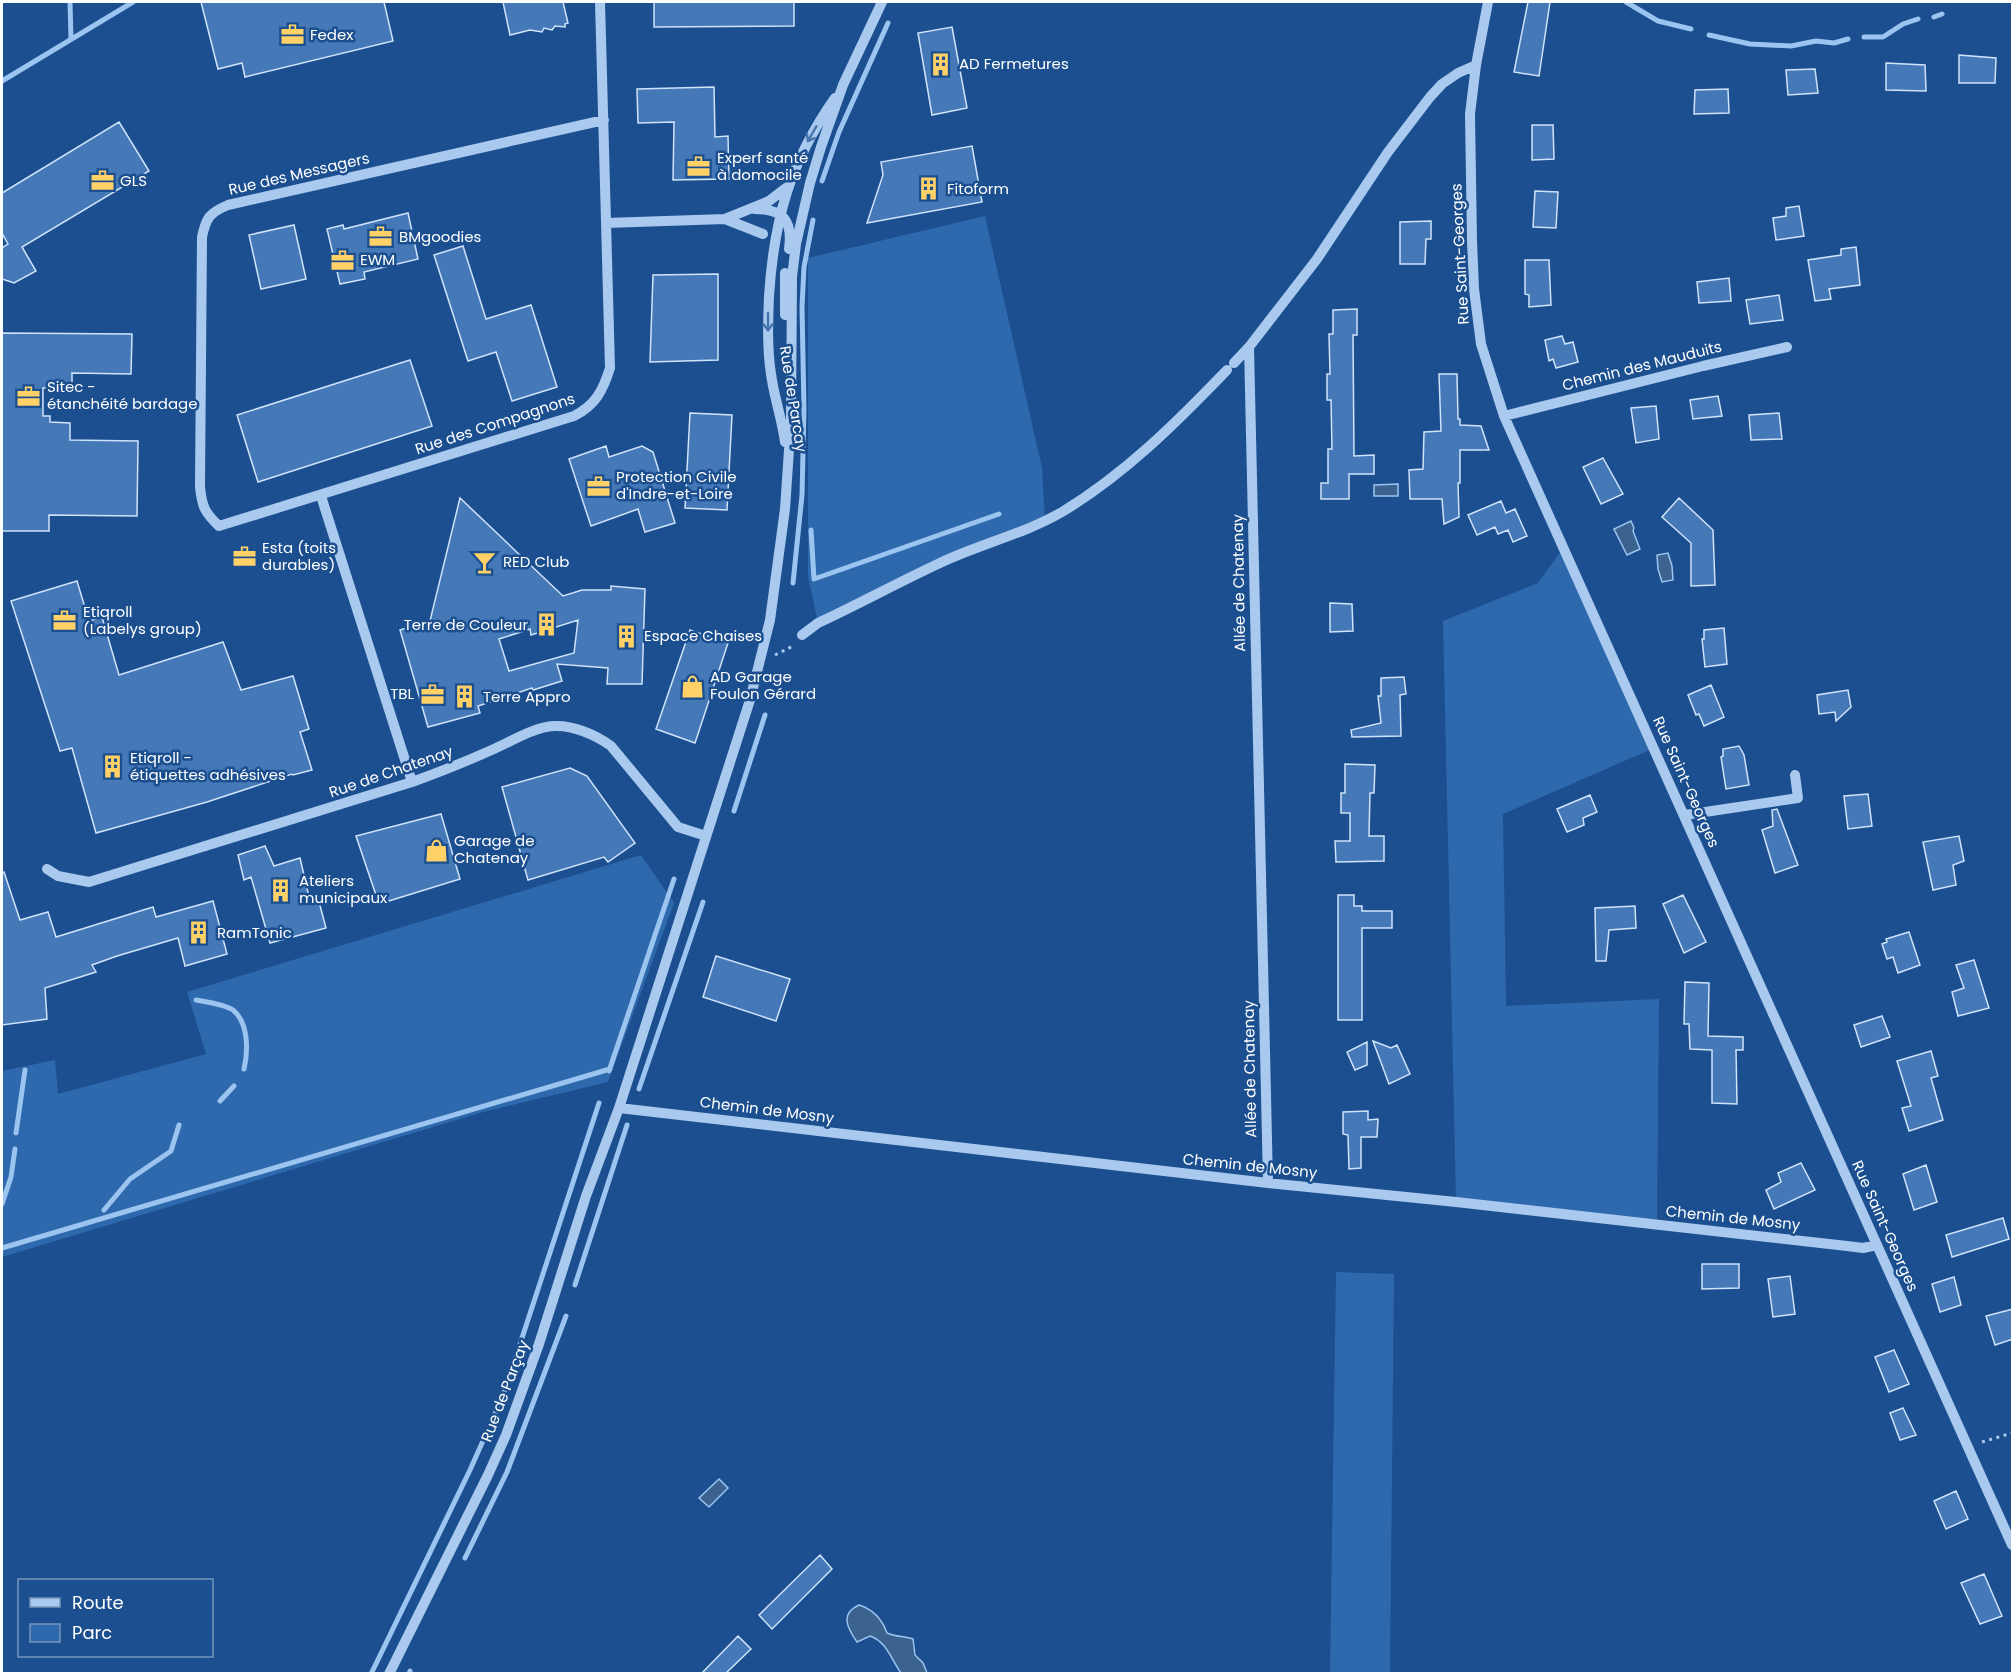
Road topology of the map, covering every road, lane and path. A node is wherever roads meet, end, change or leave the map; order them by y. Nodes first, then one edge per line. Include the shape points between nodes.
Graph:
1 (600, 2) edge
2 (882, 2) edge
3 (1488, 2) edge
4 (1476, 65) junction
5 (843, 85) junction
6 (604, 120) junction
7 (790, 183) junction
8 (805, 205) junction
9 (754, 209) junction
10 (780, 213) junction
11 (725, 219) junction
12 (606, 223) junction
13 (789, 224) junction
14 (777, 229) junction
15 (763, 234) junction
16 (773, 248) junction
17 (1249, 347) junction
18 (1787, 347) dead end
19 (790, 350) junction
20 (1504, 416) junction
21 (787, 461) junction
22 (321, 496) junction
23 (219, 526) joint
24 (802, 635) joint
25 (761, 660) junction
26 (1795, 775) dead end
27 (412, 782) junction
28 (1685, 815) junction
29 (706, 836) junction
30 (47, 869) dead end
31 (619, 1108) junction
32 (1268, 1183) junction
33 (1877, 1245) junction
34 (2013, 1433) edge
35 (1969, 1446) junction
36 (2013, 1545) edge
37 (389, 1674) edge

1 - 6 street
2 - 5 street, Rue de Parcay
3 - 4 street, Rue Saint-Georges
4 - 17 street via 1442,84 1430,97 1317,259
4 - 20 street, Rue Saint-Georges via 1469,130 1474,289 1481,344
5 -> 7 street, Rue de Parcay via 805,145
5 - 8 street, Rue de Parcay
6 - 12 street
6 - 23 street, Rue des Messagers via 215,211 206,221 202,237 200,487 207,516
7 - 9 street via 778,196
7 - 10 street, Rue de Parcay
8 - 13 street
8 - 19 street, Rue de Parcay via 792,277
9 - 10 street
9 - 11 street
10 - 13 street
10 - 14 street, Rue de Parcay
11 - 12 street
11 - 15 street
12 - 22 street, Rue des Compagnons via 609,368 605,385 594,403 574,416
13 - 14 street
13 - 19 street via 784,296
14 - 15 street
14 - 16 street, Rue de Parcay
15 - 16 street
16 -> 21 street, Rue de Parcay via 769,352
17 - 24 street via 1187,412 1121,471 1061,512 941,562 818,623
17 - 32 street, Allée de Chatenay
18 - 20 street, Chemin des Mauduits
19 - 21 street, Rue de Parcay
20 - 28 street, Rue Saint-Georges
21 - 25 street, Rue de Parçay via 778,564
22 - 23 street, Rue des Compagnons
22 - 27 street
24 - 25 path via 791,648
25 - 29 street, Rue de Parçay
26 - 28 street via 1798,798
27 - 29 street, Rue de Chatenay via 543,728 576,729 611,746 678,827
27 - 30 street, Rue de Chatenay via 89,882 58,876
28 - 33 street, Rue Saint-Georges
29 - 31 street, Rue de Parçay
31 - 32 street, Chemin de Mosny
31 - 37 street, Rue de Parçay via 506,1435
32 - 33 street, Chemin de Mosny via 1863,1248
33 - 35 street, Rue Saint-Georges
34 - 35 path
35 - 36 street, Rue Saint-Georges

